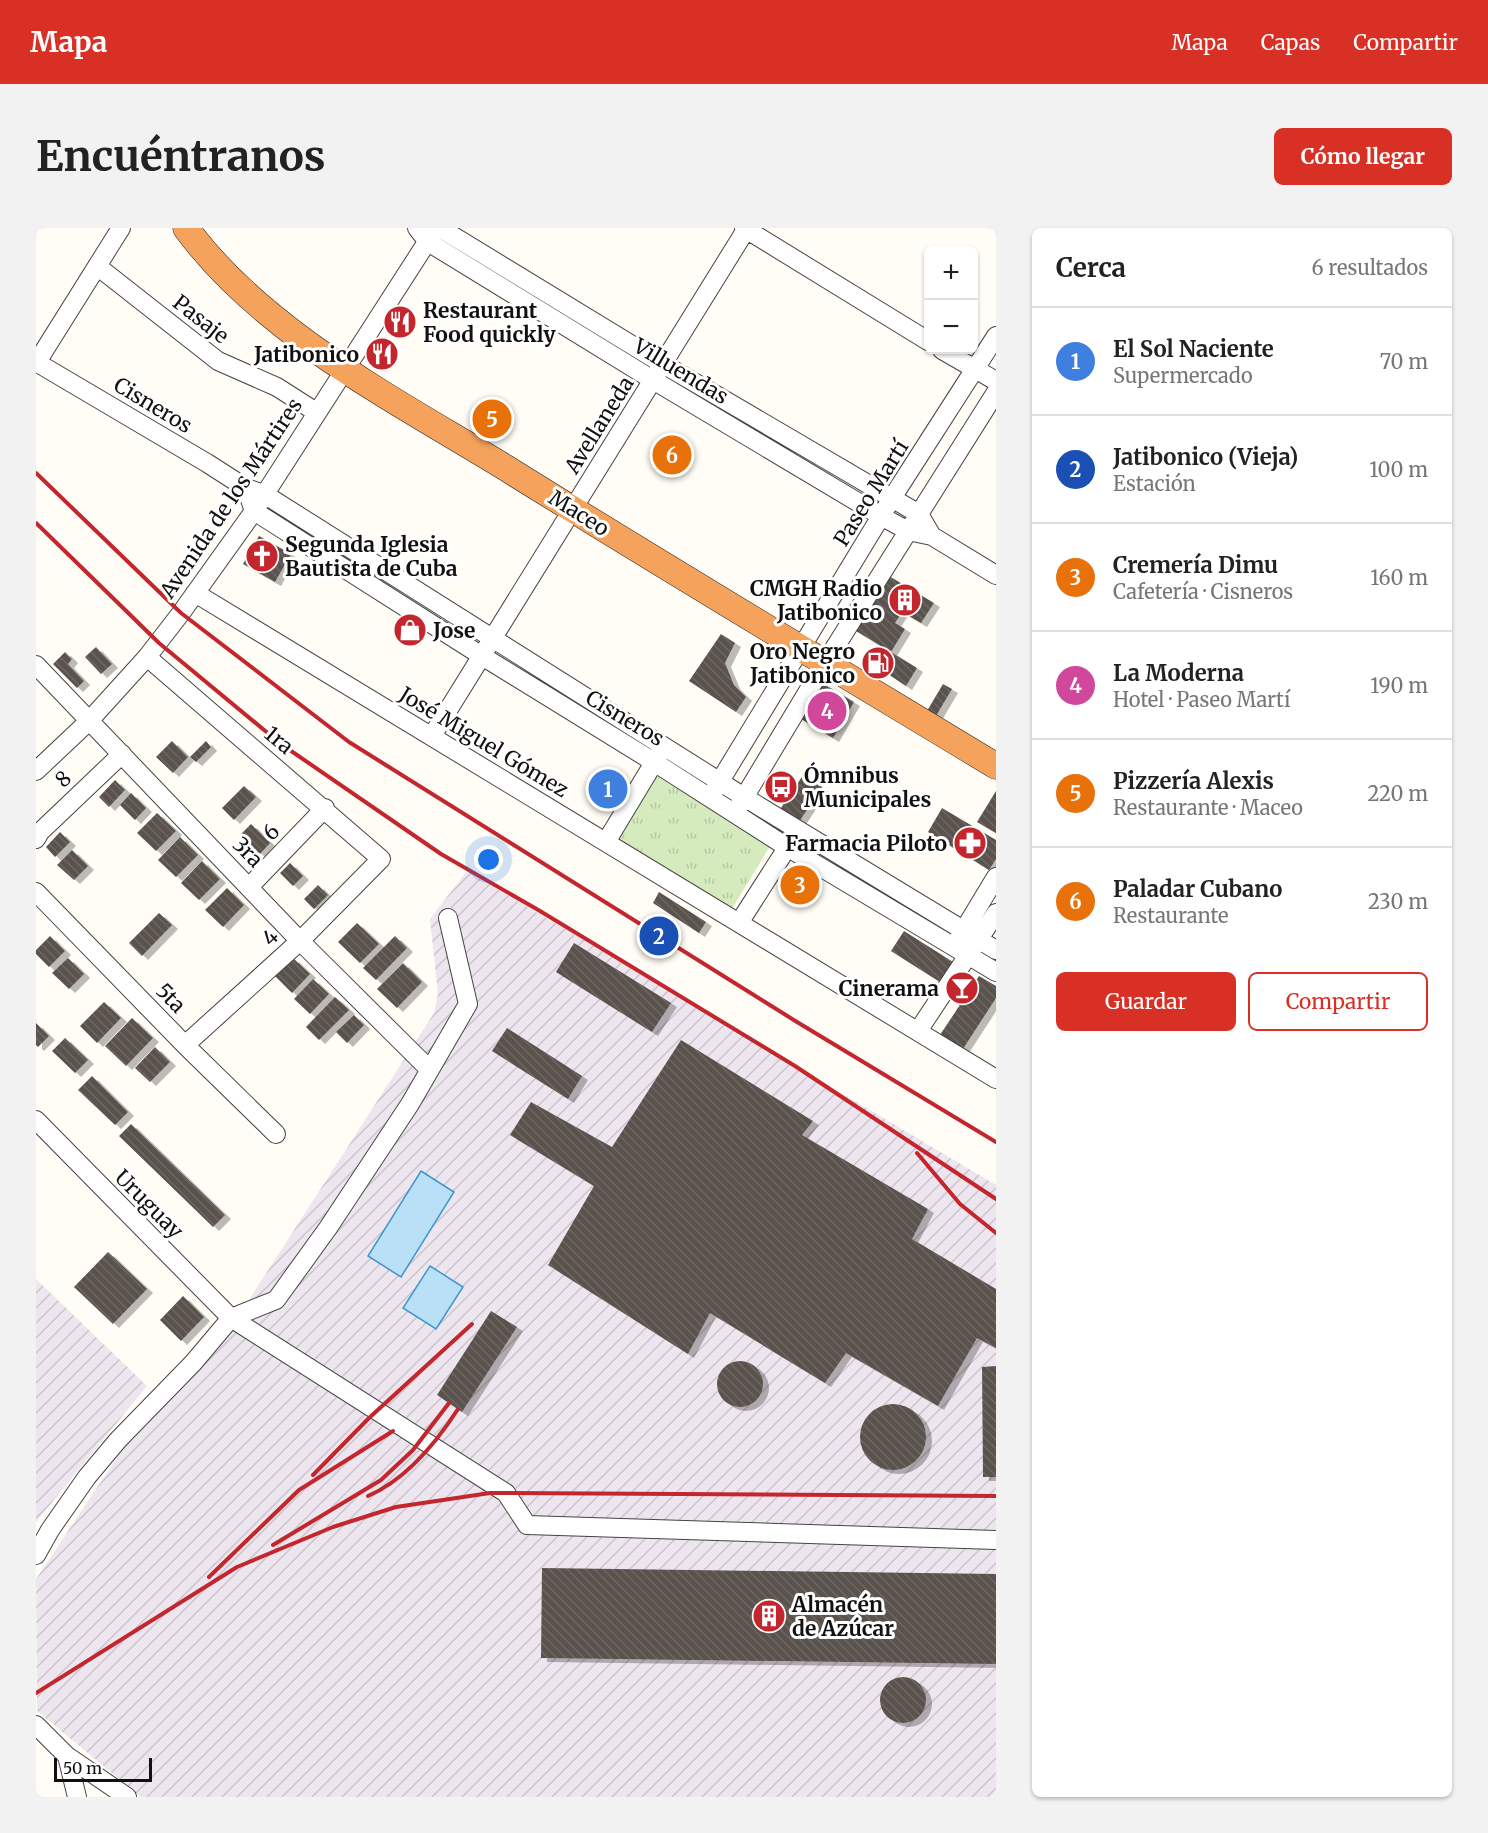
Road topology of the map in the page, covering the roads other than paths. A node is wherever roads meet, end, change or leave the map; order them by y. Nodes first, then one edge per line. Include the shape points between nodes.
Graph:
1 (121, 228) edge
2 (186, 228) edge
3 (746, 228) edge
4 (430, 231) edge
5 (97, 266) junction
6 (996, 336) edge
7 (924, 339) edge
8 (949, 354) edge
9 (36, 362) edge
10 (663, 364) junction
11 (345, 369) junction
12 (975, 370) junction
13 (653, 381) junction
14 (996, 381) edge
15 (996, 392) edge
16 (316, 412) junction
17 (246, 488) junction
18 (264, 494) junction
19 (892, 498) junction
20 (573, 510) junction
21 (254, 511) junction
22 (919, 514) junction
23 (881, 516) junction
24 (908, 531) junction
25 (932, 536) junction
26 (996, 575) edge
27 (195, 593) junction
28 (493, 638) junction
29 (802, 649) junction
30 (482, 656) junction
31 (147, 657) junction
32 (825, 663) junction
33 (36, 664) edge
34 (89, 721) junction
35 (432, 736) junction
36 (122, 754) junction
37 (659, 754) junction
38 (996, 766) edge
39 (36, 771) edge
40 (715, 789) junction
41 (740, 805) junction
42 (325, 808) junction
43 (798, 830) junction
44 (36, 838) edge
45 (606, 842) junction
46 (787, 846) junction
47 (381, 859) joint
48 (996, 877) edge
49 (250, 886) junction
50 (36, 891) edge
51 (996, 913) edge
52 (448, 918) dead end
53 (739, 923) junction
54 (300, 941) junction
55 (967, 943) junction
56 (996, 950) edge
57 (996, 972) edge
58 (918, 1031) junction
59 (185, 1045) junction
60 (429, 1069) junction
61 (996, 1079) edge
62 (36, 1120) edge
63 (276, 1134) dead end
64 (231, 1318) junction
65 (996, 1540) edge
66 (36, 1555) edge
67 (36, 1725) edge
68 (67, 1756) junction
69 (77, 1797) edge
70 (127, 1797) edge

1 - 5 street
2 - 11 highway, Maceo via 237,285 287,329
3 - 7 street
3 - 10 street, Avellaneda
4 - 10 street, Villuendas
4 - 11 street, Avenida de los Mártires
4 - 13 street, Villuendas
5 - 9 street
5 - 16 street, Pasaje via 218,361 277,387
6 - 12 street, Paseo Martí
8 - 12 street
9 - 17 street, Cisneros
10 - 13 street, Avellaneda
10 - 19 street, Villuendas
11 - 16 street, Avenida de los Mártires
11 - 20 highway, Maceo
12 - 14 street
12 - 19 street, Paseo Martí
13 - 20 street, Avellaneda
13 - 23 street, Villuendas
15 - 22 street
16 - 18 street, Avenida de los Mártires
17 - 18 street, Cisneros
17 - 21 street
18 - 21 street, Avenida de los Mártires
18 - 28 street, Cisneros
19 - 22 street, Villuendas
19 - 23 street, Paseo Martí
20 - 28 street, Avellaneda
20 - 29 highway, Maceo
21 - 27 street, Avenida de los Mártires
21 - 30 street, Cisneros
22 - 24 street
22 - 25 street, Villuendas
23 - 24 street, Villuendas
23 - 29 street, Paseo Martí
24 - 25 street, Villuendas
24 - 32 street
25 - 26 street, Villuendas
27 - 31 street, Avenida de los Mártires
27 - 35 street, José Miguel Gómez
28 - 30 street, Avellaneda
28 - 37 street, Cisneros
29 - 32 highway, Maceo
29 - 40 street, Paseo Martí
30 - 35 street, Avellaneda
30 - 37 street, Cisneros
31 - 34 street, Avenida de los Mártires
31 - 42 street, 1ra
32 - 38 highway, Maceo
32 - 41 street
33 - 34 street, 3ra
34 - 36 street, 3ra
34 - 39 street, Avenida de los Mártires
35 - 45 street, José Miguel Gómez
36 - 44 street, 8
36 - 49 street, 3ra
37 - 40 street, Cisneros
37 - 45 street
40 - 41 street, Cisneros
41 - 43 street, Cisneros
41 - 46 street, Cisneros
42 - 47 street, 1ra
42 - 49 street, 6
43 - 46 street
43 - 55 street, Cisneros
45 - 53 street, José Miguel Gómez
46 - 53 street
46 - 55 street, Cisneros
47 - 54 street, 4
48 - 55 street
49 - 54 street, 3ra
50 - 59 street, 5ta
51 - 55 street
52 - 60 street via 468,1004
53 - 58 street, José Miguel Gómez
54 - 59 street, 4
54 - 60 street, 3ra
55 - 56 street, Cisneros
55 - 57 street, Cisneros
55 - 58 street via 959,966
58 - 61 street, José Miguel Gómez
59 - 63 street, 5ta
60 - 64 street via 334,1218 276,1300
62 - 64 street, Uruguay
64 - 65 street, Uruguay via 506,1493 527,1526
64 - 66 street via 93,1470
67 - 68 street
68 - 69 street
68 - 70 street

